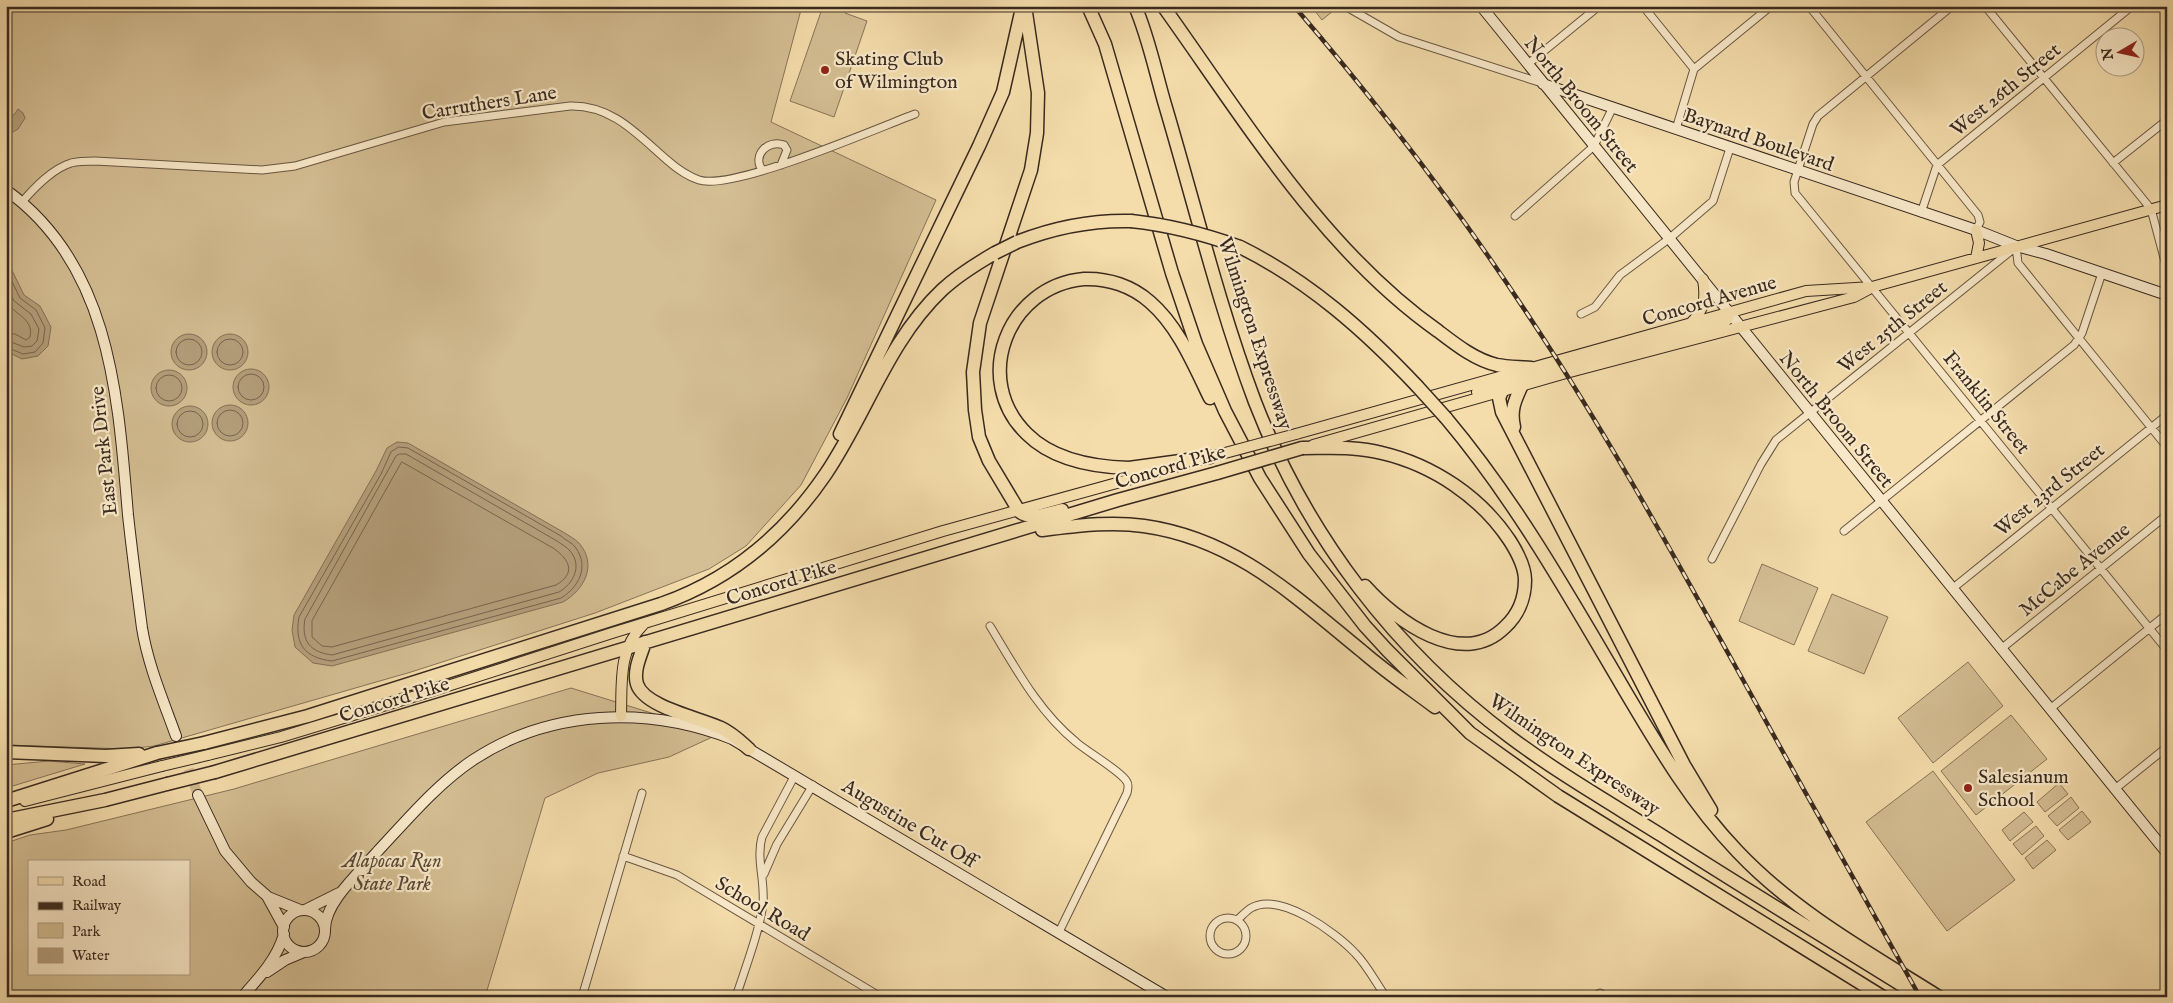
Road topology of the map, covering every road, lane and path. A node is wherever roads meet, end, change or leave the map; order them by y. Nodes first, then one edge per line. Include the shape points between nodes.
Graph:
1 (1023, 6) edge
2 (1088, 6) edge
3 (1135, 6) edge
4 (1163, 6) edge
5 (1345, 6) edge
6 (1481, 6) edge
7 (1599, 6) edge
8 (1643, 6) edge
9 (1771, 6) edge
10 (1809, 6) edge
11 (1952, 6) edge
12 (1985, 6) edge
13 (2132, 6) edge
14 (1528, 64) junction
15 (1694, 69) junction
16 (1866, 76) junction
17 (2044, 78) junction
18 (1543, 83) junction
19 (1613, 107) junction
20 (915, 114) dead end
21 (2167, 120) edge
22 (1676, 129) junction
23 (1594, 146) junction
24 (1730, 148) junction
25 (2113, 163) junction
26 (1937, 165) junction
27 (781, 166) junction
28 (762, 170) junction
29 (1798, 171) junction
30 (6, 190) edge
31 (22, 202) junction
32 (2167, 205) edge
33 (2151, 209) junction
34 (1921, 213) junction
35 (1515, 216) dead end
36 (1976, 230) junction
37 (1670, 238) junction
38 (2016, 246) junction
39 (1976, 258) junction
40 (2167, 269) edge
41 (2102, 273) junction
42 (1703, 279) junction
43 (1872, 287) junction
44 (2167, 295) edge
45 (1730, 313) junction
46 (1581, 314) dead end
47 (1691, 324) junction
48 (1740, 328) junction
49 (1909, 333) junction
50 (2079, 339) junction
51 (1558, 360) joint
52 (1531, 368) junction
53 (1566, 373) joint
54 (1522, 386) junction
55 (1503, 387) junction
56 (1809, 413) junction
57 (2167, 415) edge
58 (1981, 421) junction
59 (2151, 427) junction
60 (2167, 447) edge
61 (1302, 448) junction
62 (1522, 450) junction
63 (1210, 458) junction
64 (1289, 478) junction
65 (807, 498) junction
66 (1118, 500) junction
67 (1881, 502) junction
68 (2052, 508) junction
69 (1019, 511) junction
70 (2167, 515) edge
71 (1292, 528) junction
72 (1844, 531) dead end
73 (1005, 535) junction
74 (1712, 559) dead end
75 (2101, 568) junction
76 (1952, 589) junction
77 (2167, 614) edge
78 (644, 624) junction
79 (990, 626) dead end
80 (2149, 628) junction
81 (645, 642) junction
82 (627, 648) junction
83 (2001, 649) junction
84 (2167, 650) edge
85 (2050, 709) junction
86 (621, 716) junction
87 (1470, 733) junction
88 (176, 736) tunnel mouth
89 (2167, 747) edge
90 (206, 749) junction
91 (749, 749) junction
92 (6, 752) edge
93 (156, 753) junction
94 (795, 775) junction
95 (813, 785) junction
96 (2115, 789) junction
97 (642, 793) dead end
98 (198, 795) tunnel mouth
99 (105, 800) junction
100 (6, 801) edge
101 (6, 806) edge
102 (6, 820) edge
103 (6, 832) edge
104 (2167, 853) edge
105 (624, 856) junction
106 (1760, 873) junction
107 (763, 877) junction
108 (342, 891) junction
109 (267, 896) junction
110 (303, 910) junction
111 (1237, 920) junction
112 (758, 924) junction
113 (324, 929) junction
114 (284, 930) junction
115 (1059, 932) junction
116 (308, 951) junction
117 (264, 974) junction
118 (878, 996) edge
119 (242, 997) edge
120 (582, 997) edge
121 (736, 997) edge
122 (1167, 997) edge
123 (1386, 997) edge
124 (1593, 997) edge
125 (1607, 997) edge
126 (1883, 997) edge
127 (1922, 997) edge
128 (1939, 997) edge

1 - 65 highway via 995,110
1 - 69 highway via 1038,93 1032,170 980,324 973,372 979,437 989,461
2 - 71 highway, Wilmington Expressway via 1105,44 1196,344 1238,437
3 - 64 highway, Wilmington Expressway via 1244,368
4 - 52 highway via 1299,195 1341,246 1382,287 1414,315 1468,353 1496,364
5 - 18 street, Baynard Boulevard via 1399,37
6 - 14 street, North Broom Street
7 - 14 street
8 - 15 street
9 - 15 street
10 - 16 street
11 - 16 street, Franklin Street
12 - 17 street
13 - 17 street, West 26th Street
14 - 18 street, North Broom Street
15 - 22 street
16 - 26 street
16 - 29 street, Franklin Street via 1818,116
17 - 25 street
17 - 26 street, West 26th Street
18 - 19 street, Baynard Boulevard
18 - 23 street, North Broom Street
19 - 22 street, Baynard Boulevard
19 - 23 street
20 - 27 street, Carruthers Lane
21 - 25 street
22 - 24 street, Baynard Boulevard
23 - 35 street
23 - 37 street, North Broom Street
24 - 29 street, Baynard Boulevard
24 - 37 street via 1713,201
25 - 33 street
26 - 34 street
26 - 36 street via 1978,215 1980,222
27 - 28 street, Carruthers Lane
27 - 28 street via 787,150 784,145 774,143 759,155
28 - 31 street, Carruthers Lane via 716,182 697,180 679,170 612,115 594,108 570,106 444,122 295,166 262,170 95,161 71,163 53,172
29 - 34 street, Baynard Boulevard
29 - 43 street, Franklin Street via 1795,193
30 - 31 street, East Park Drive
31 - 88 street, East Park Drive via 48,226 69,255 104,338 121,430 142,628 151,667
32 - 33 main road, Concord Avenue
33 - 38 main road, Concord Avenue
33 - 40 street
34 - 36 street, Baynard Boulevard
36 - 38 street, Baynard Boulevard
36 - 39 main road via 1979,243
37 - 42 street, North Broom Street
37 - 46 street via 1620,275 1595,307
38 - 39 main road, Concord Avenue
38 - 41 street, Baynard Boulevard
38 - 49 street, West 25th Street
38 - 50 street via 2018,264
39 - 43 main road, Concord Avenue
41 - 44 street, Baynard Boulevard
41 - 50 street
42 - 45 street, North Broom Street
42 - 47 main road via 1704,304
43 - 45 main road, Concord Avenue via 1806,291
43 - 48 main road, Concord Avenue via 1854,297
43 - 49 street, Franklin Street
45 - 47 main road, Concord Avenue
45 - 48 street, North Broom Street
45 - 55 main road via 1727,320 1717,326
47 - 51 main road, Concord Avenue
48 - 53 main road, Concord Avenue
48 - 56 street, North Broom Street
49 - 56 street, West 25th Street
49 - 58 street, Franklin Street
50 - 58 street
50 - 59 street
51 - 52 main road, Concord Pike
52 - 63 main road, Concord Pike, bridge
53 - 54 main road, Concord Pike
54 - 55 main road, Concord Pike
54 - 62 highway via 1513,403 1512,419
55 - 61 main road, Concord Pike
55 - 62 highway via 1499,398 1502,412
56 - 67 street, North Broom Street
56 - 74 street, West 25th Street via 1776,440 1769,450
57 - 59 street, West 23rd Street
58 - 67 street
58 - 68 street, Franklin Street
59 - 60 street
59 - 68 street, West 23rd Street
61 - 64 highway via 1356,448 1382,453 1433,472 1464,492 1490,515 1520,558 1525,578 1522,602 1517,611 1502,631 1473,643 1433,638 1419,630 1366,588
61 - 66 highway, Concord Pike, bridge
62 - 106 highway via 1697,789
63 - 69 main road, Concord Pike
63 - 71 highway via 1116,467 1064,457 1037,443 1015,420 1001,384 1003,346 1017,316 1029,302 1046,291 1080,280 1114,282 1149,301 1169,324 1232,442
64 - 127 highway, Wilmington Expressway via 1322,537 1360,590 1404,642 1476,710 1570,778
65 - 90 highway via 782,528 749,557 706,585 678,598
65 - 106 highway, bridge via 837,456 895,351 926,307 956,278 994,253 1067,226 1110,220 1184,229 1240,247 1328,302 1372,341 1446,418 1526,524 1681,782 1718,829
66 - 69 highway via 1034,516
66 - 73 highway, Concord Pike
67 - 72 street
67 - 76 street, North Broom Street
68 - 75 street, Franklin Street
68 - 76 street, West 23rd Street
69 - 78 main road, Concord Pike
70 - 75 street, McCabe Avenue
71 - 87 highway, Wilmington Expressway via 1366,626
73 - 81 highway, Concord Pike
73 - 87 highway via 1072,526 1119,524 1188,536 1227,551 1279,585
75 - 80 street, Franklin Street
75 - 83 street, McCabe Avenue
76 - 83 street, North Broom Street
77 - 80 street
78 - 82 main road via 631,638
78 - 90 main road, Concord Pike via 290,734
79 - 115 street via 1038,701 1075,742 1121,775 1128,785
80 - 84 street, Franklin Street
80 - 85 street
81 - 82 highway, Concord Pike
81 - 91 highway via 636,673 643,695 719,727
82 - 86 main road
82 - 99 highway, Concord Pike, bridge via 216,772
83 - 85 street, North Broom Street
85 - 96 street, North Broom Street
86 - 91 street, Augustine Cut Off via 671,722 719,734
86 - 108 street, Augustine Cut Off via 556,725 518,738 473,760 419,808
87 - 126 highway, Wilmington Expressway via 1558,796
89 - 96 street
90 - 93 highway, bridge
90 - 101 main road, Concord Pike, bridge via 162,766
91 - 94 street, Augustine Cut Off
92 - 93 highway via 106,756
93 - 100 highway
94 - 95 street, Augustine Cut Off
94 - 107 street via 762,837
95 - 107 street via 777,844
95 - 115 street, Augustine Cut Off
96 - 104 street, North Broom Street
97 - 105 street
98 - 109 street via 225,851
99 - 102 highway, Concord Pike
99 - 103 highway
105 - 112 street, School Road via 677,875
105 - 120 street
106 - 128 highway via 1819,920
107 - 112 street via 764,901
108 - 110 street
108 - 113 street via 327,915
109 - 110 street
109 - 114 street
110 - 113 street via 318,916
110 - 114 street via 291,915
111 - 111 street via 1221,919 1212,927 1210,942 1220,953 1235,954 1244,945 1246,932
111 - 123 street via 1252,908 1265,904 1302,914 1331,932 1356,954
112 - 118 street, School Road
112 - 121 street
113 - 116 street via 320,944
114 - 116 street via 292,948
114 - 117 street
115 - 122 street, Augustine Cut Off
116 - 117 street via 285,960
117 - 119 street
124 - 125 street via 1600,993

